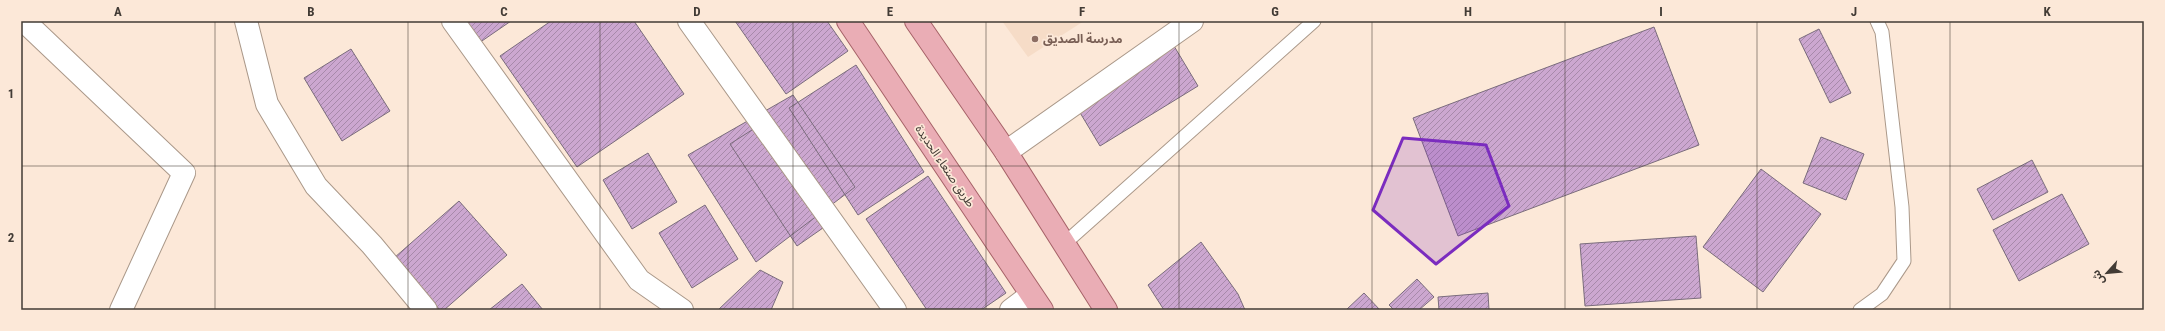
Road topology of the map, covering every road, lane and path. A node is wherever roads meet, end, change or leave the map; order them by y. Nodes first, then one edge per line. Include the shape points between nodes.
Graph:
1 (24, 21) edge
2 (246, 21) edge
3 (453, 21) edge
4 (689, 21) edge
5 (848, 21) edge
6 (916, 21) edge
7 (1192, 21) edge
8 (1314, 21) edge
9 (1877, 21) edge
10 (1006, 152) junction
11 (1064, 244) junction
12 (1036, 303) edge
13 (121, 310) edge
14 (426, 310) edge
15 (682, 310) edge
16 (895, 310) edge
17 (1011, 310) edge
18 (1106, 310) edge
19 (1860, 310) edge

1 - 13 street via 184,173
2 - 14 street via 267,104 316,186 372,245
3 - 15 street via 639,280
4 - 16 street
5 - 12 main road, طريق صنعاء الحديدة
6 - 10 main road
7 - 10 street
8 - 11 lane
9 - 19 lane via 1882,32 1886,62 1902,207 1904,261 1882,294
10 - 11 main road
11 - 18 main road
12 - 17 street

